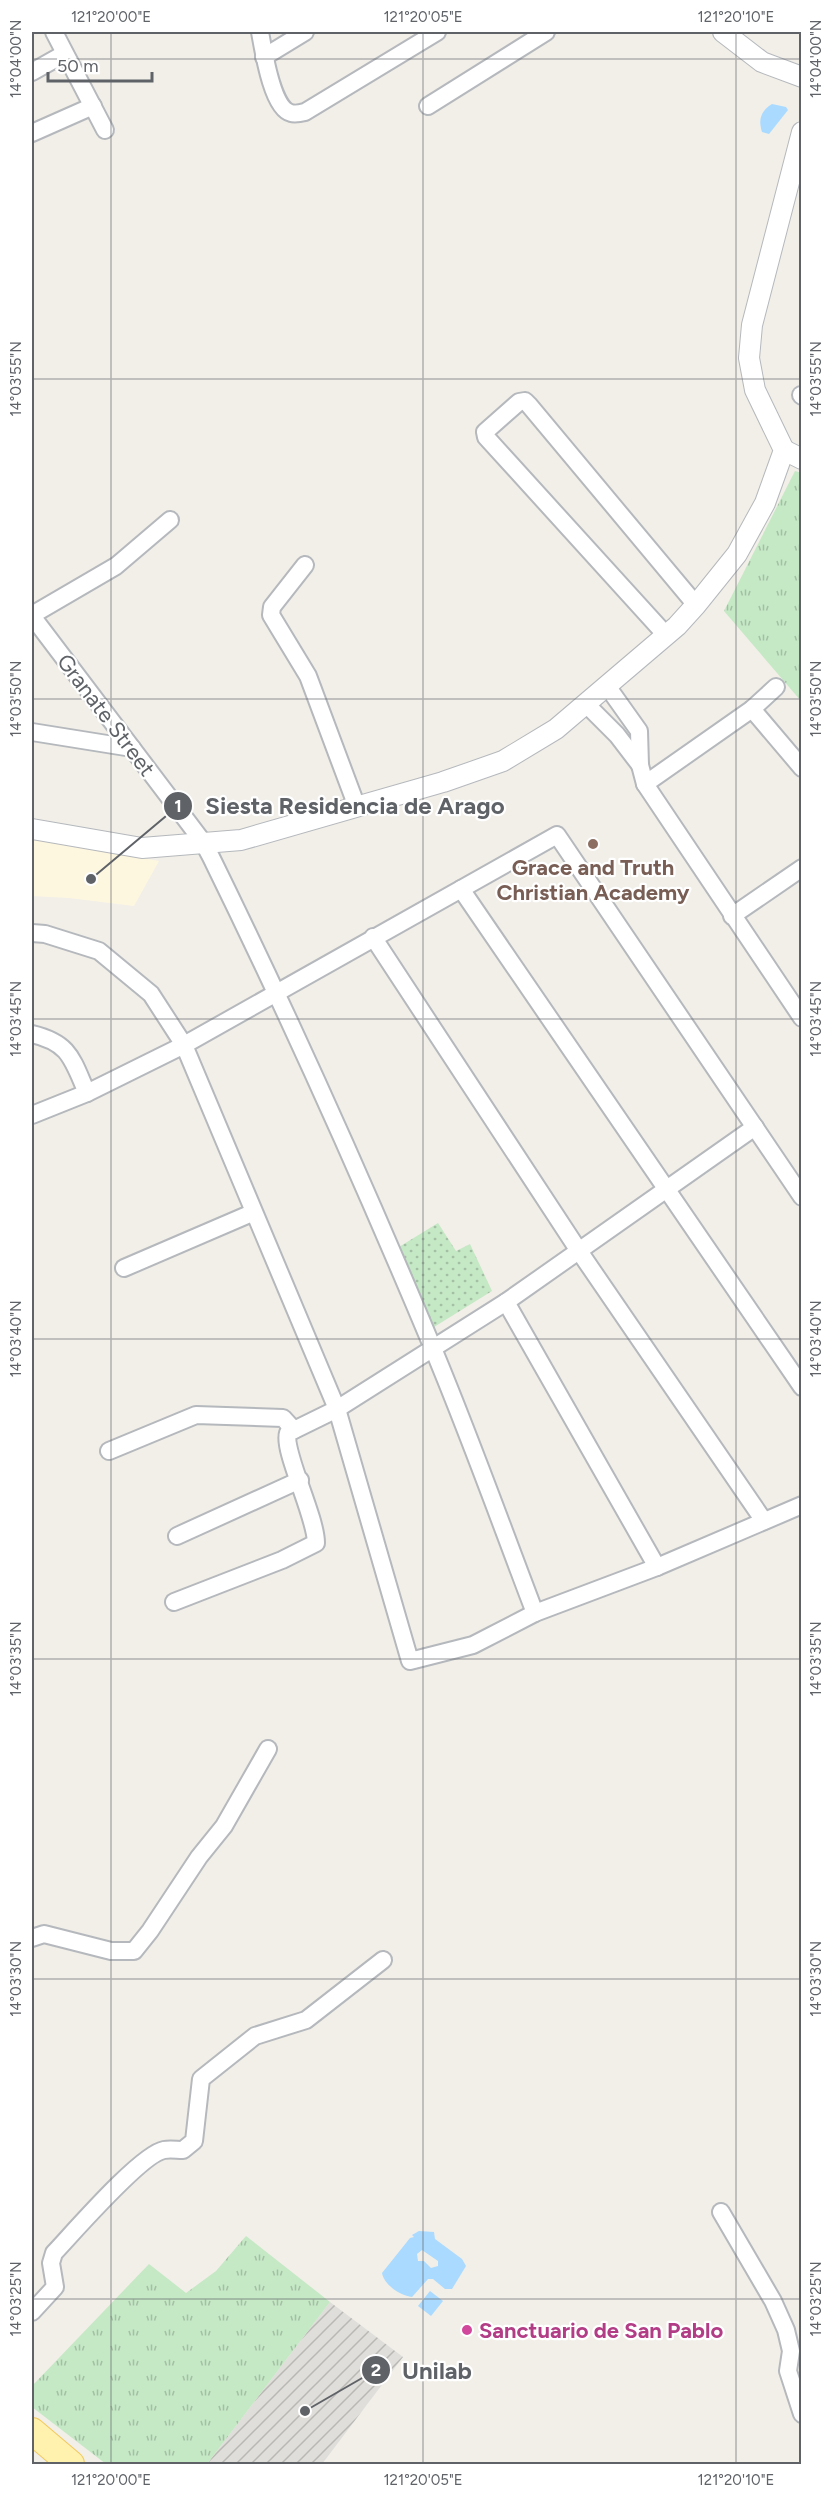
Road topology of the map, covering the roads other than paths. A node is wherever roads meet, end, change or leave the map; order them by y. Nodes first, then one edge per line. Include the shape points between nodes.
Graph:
1 (54, 32) edge
2 (260, 32) edge
3 (305, 32) edge
4 (437, 32) edge
5 (546, 32) edge
6 (723, 32) edge
7 (64, 54) junction
8 (264, 57) junction
9 (32, 72) edge
10 (801, 77) edge
11 (93, 106) junction
12 (428, 106) dead end
13 (105, 130) dead end
14 (801, 132) edge
15 (32, 134) edge
16 (784, 450) junction
17 (801, 459) edge
18 (170, 520) dead end
19 (305, 565) dead end
20 (696, 605) junction
21 (32, 616) edge
22 (37, 631) edge
23 (665, 634) junction
24 (607, 686) junction
25 (776, 687) dead end
26 (586, 704) junction
27 (752, 709) junction
28 (32, 732) edge
29 (132, 748) junction
30 (640, 765) junction
31 (801, 768) edge
32 (645, 784) junction
33 (357, 807) junction
34 (32, 829) edge
35 (203, 842) junction
36 (799, 874) edge
37 (460, 890) junction
38 (732, 915) junction
39 (32, 933) edge
40 (373, 937) junction
41 (277, 992) junction
42 (801, 1018) edge
43 (32, 1034) edge
44 (184, 1045) junction
45 (87, 1093) junction
46 (32, 1115) edge
47 (755, 1126) junction
48 (667, 1189) junction
49 (801, 1197) edge
50 (252, 1212) junction
51 (579, 1251) junction
52 (124, 1268) dead end
53 (506, 1302) junction
54 (433, 1348) junction
55 (801, 1387) edge
56 (337, 1409) junction
57 (294, 1430) junction
58 (109, 1451) dead end
59 (300, 1480) junction
60 (801, 1505) edge
61 (764, 1521) junction
62 (177, 1536) dead end
63 (657, 1567) junction
64 (174, 1602) dead end
65 (535, 1613) junction
66 (268, 1749) dead end
67 (32, 1938) edge
68 (383, 1960) dead end
69 (722, 2212) dead end
70 (32, 2312) edge
71 (801, 2414) edge
72 (32, 2431) edge
73 (71, 2464) edge

1 - 7 street
2 - 8 street
3 - 8 street
4 - 8 street via 305,112 291,114 282,108
5 - 12 street
6 - 10 street via 762,62
7 - 9 street
7 - 11 street
11 - 13 street
11 - 15 street
14 - 16 street via 752,325 749,358 754,390
16 - 17 street
16 - 20 street via 765,503 736,554
18 - 21 street via 116,566
19 - 33 street via 272,607 271,615 308,676
20 - 23 street
20 - 23 street via 529,405 519,402 489,426 486,437
21 - 22 street, Granate Street
22 - 29 street, Granate Street
23 - 24 street
24 - 26 street
24 - 30 street via 639,731
25 - 27 street
26 - 30 street
26 - 33 street via 556,729 503,761
27 - 31 street
27 - 32 street
28 - 29 street
29 - 35 street, Granate Street
30 - 32 street
32 - 38 street
33 - 35 street via 241,840
34 - 35 street via 142,848
35 - 41 street, Granate Street
36 - 38 street
37 - 40 street
37 - 47 street via 557,835
37 - 48 street
38 - 42 street
39 - 44 street via 99,951 151,994
40 - 41 street
40 - 51 street
41 - 44 street
41 - 54 street, Granate Street
43 - 45 street via 54,1039 72,1059
44 - 45 street
44 - 50 street
45 - 46 street
47 - 48 street
47 - 49 street
48 - 51 street
48 - 55 street
50 - 52 street
50 - 56 street
51 - 53 street
51 - 61 street
53 - 54 street
53 - 63 street
54 - 56 street
54 - 65 street, Granate Street
56 - 57 street
56 - 65 street via 410,1661 473,1644
57 - 58 street via 283,1418 196,1416
57 - 59 street via 288,1433 286,1442
59 - 62 street
59 - 64 street via 316,1543
60 - 61 street
61 - 63 street
63 - 65 street
66 - 67 street via 224,1826 134,1951 111,1951 44,1934
68 - 70 street via 306,2020 255,2036 201,2079 194,2140 183,2150 163,2150 115,2188 54,2253 51,2263 55,2287
69 - 71 street via 786,2330 791,2351 788,2371
72 - 73 main road

